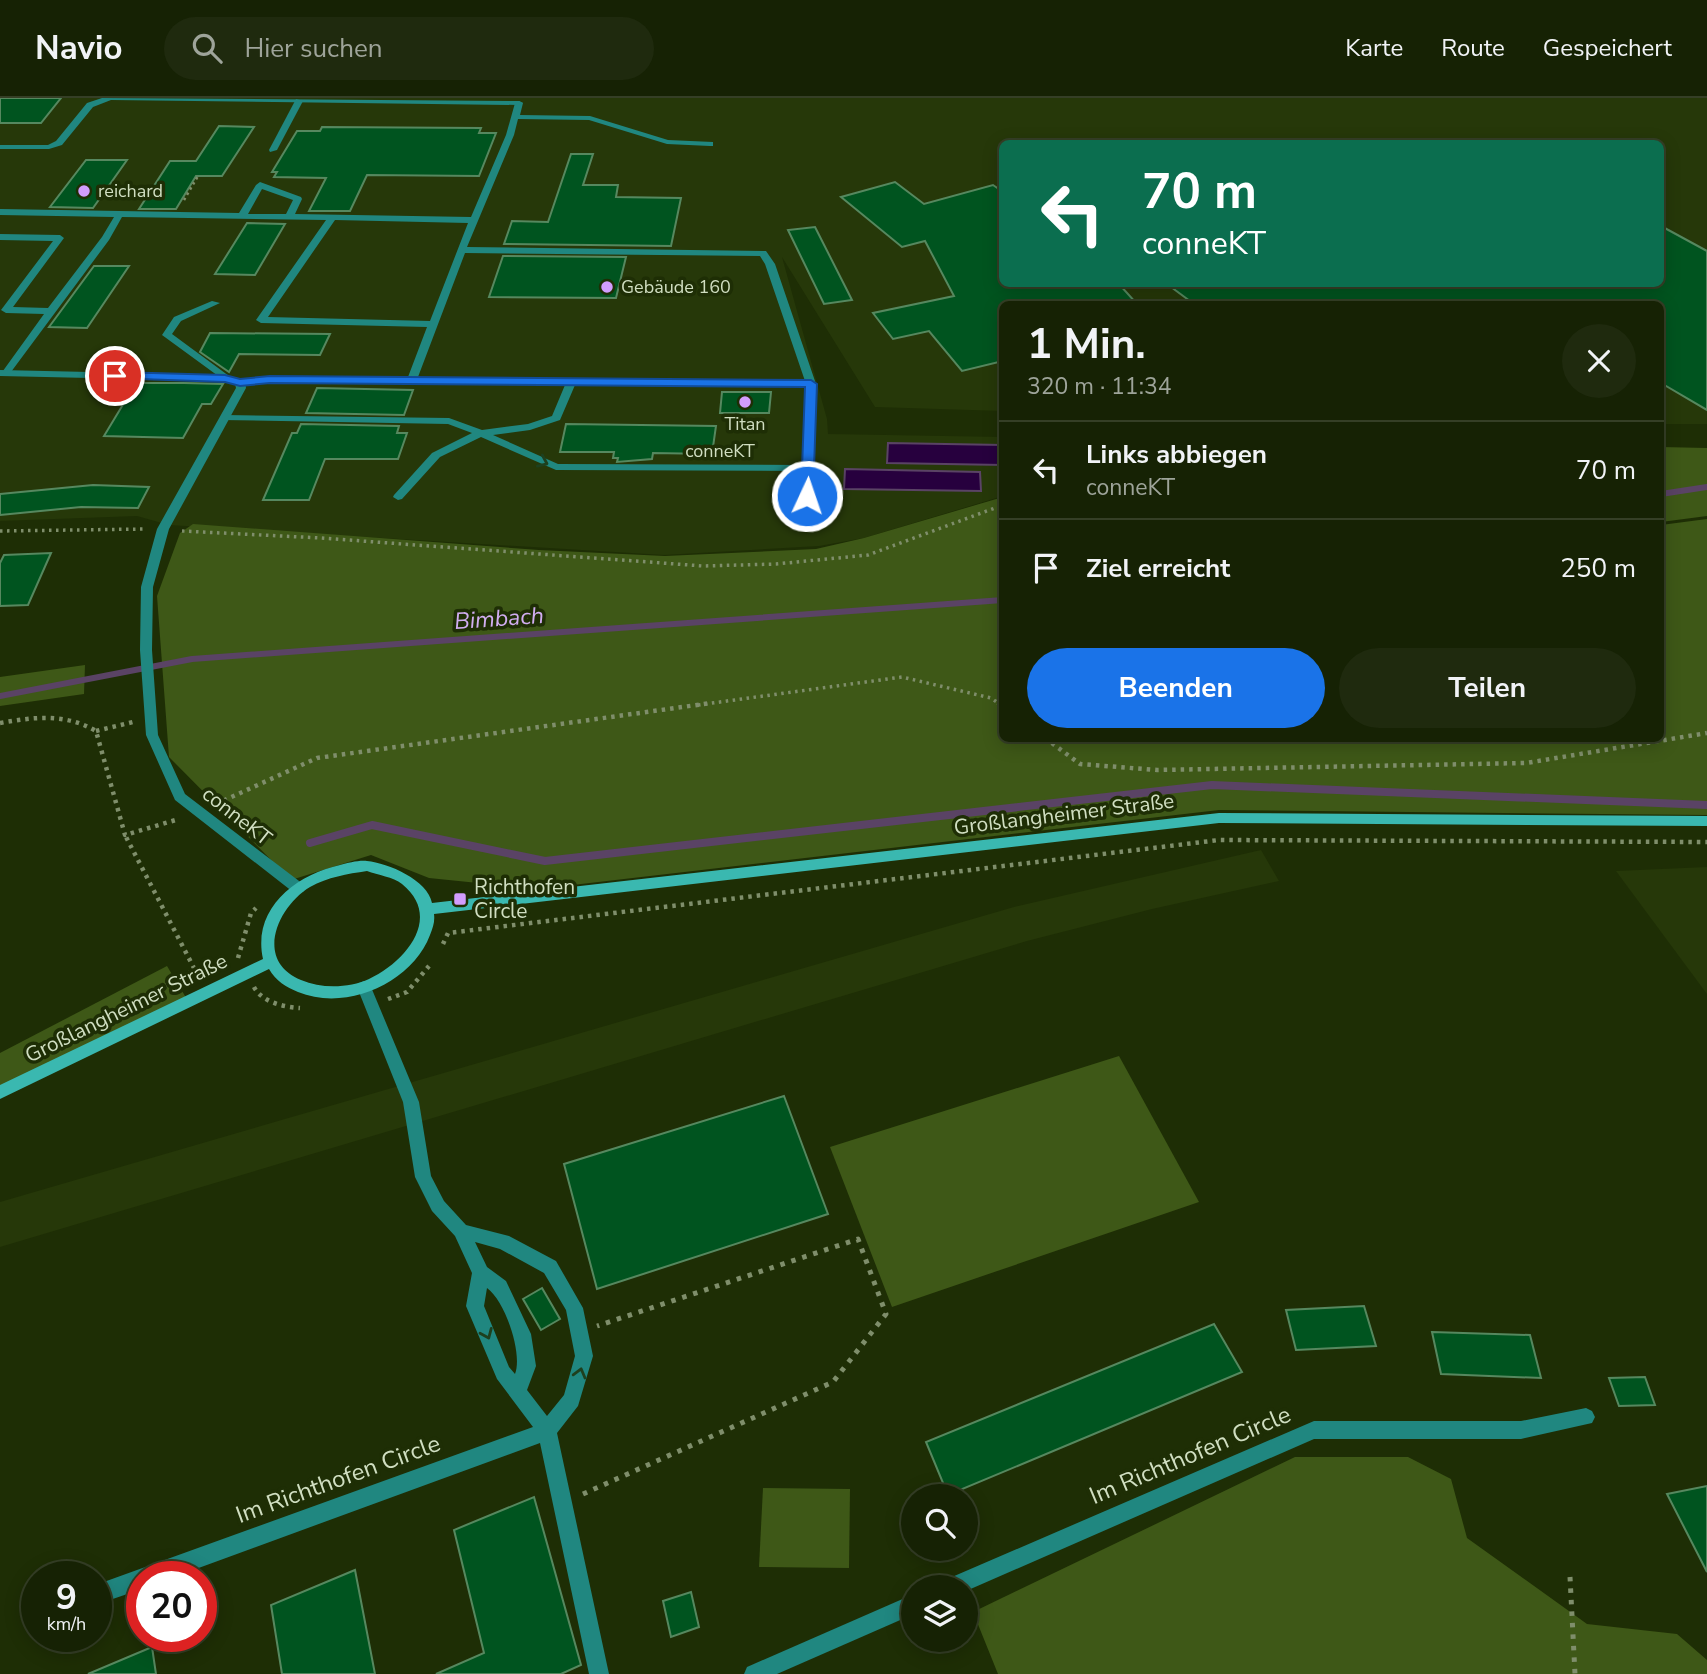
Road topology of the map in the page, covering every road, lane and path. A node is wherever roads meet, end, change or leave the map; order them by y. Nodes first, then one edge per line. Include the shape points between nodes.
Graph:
1 (294, 100) edge
2 (517, 117) junction
3 (710, 144) dead end
4 (0, 147) edge
5 (273, 150) dead end
6 (198, 176) dead end
7 (0, 212) edge
8 (119, 215) junction
9 (176, 215) junction
10 (242, 216) junction
11 (289, 217) junction
12 (331, 218) junction
13 (475, 220) junction
14 (0, 237) edge
15 (461, 250) junction
16 (215, 303) dead end
17 (51, 311) junction
18 (433, 324) junction
19 (2, 373) edge
20 (225, 378) junction
21 (412, 381) junction
22 (240, 382) junction
23 (570, 382) junction
24 (811, 384) junction
25 (225, 418) junction
26 (481, 433) junction
27 (808, 468) junction
28 (807, 496) dead end
29 (398, 497) dead end
30 (999, 506) edge
31 (163, 529) junction
32 (0, 531) edge
33 (999, 703) edge
34 (151, 718) junction
35 (0, 723) edge
36 (96, 731) junction
37 (1707, 733) edge
38 (1664, 740) edge
39 (1050, 742) edge
40 (1651, 742) edge
41 (197, 813) junction
42 (1707, 821) edge
43 (125, 835) junction
44 (1707, 842) edge
45 (298, 888) junction
46 (258, 906) dead end
47 (428, 909) junction
48 (440, 950) dead end
49 (434, 958) dead end
50 (270, 962) junction
51 (246, 973) junction
52 (364, 987) junction
53 (372, 1005) junction
54 (313, 1009) dead end
55 (85, 1027) dead end
56 (0, 1092) edge
57 (461, 1231) junction
58 (481, 1273) junction
59 (579, 1332) junction
60 (518, 1391) junction
61 (1586, 1417) dead end
62 (547, 1431) junction
63 (563, 1503) junction
64 (191, 1561) edge
65 (978, 1576) edge
66 (1570, 1577) dead end
67 (901, 1610) edge
68 (599, 1674) edge
69 (754, 1674) edge
70 (1575, 1674) edge

1 - 2 street via 519,103
1 - 4 street via 110,98 90,104 59,143
1 - 5 street
2 - 3 street via 590,118 667,142
2 - 13 street
6 - 9 path
7 - 8 street
8 - 9 street
8 - 17 street
9 - 10 street
10 - 11 street
10 - 11 street via 260,185 298,199
11 - 12 street
12 - 13 street
12 - 18 street via 261,320
13 - 15 street
14 - 17 street via 60,238 6,310
15 - 18 street
15 - 24 street via 763,253
16 - 20 street via 177,319 167,335
17 - 19 street
18 - 21 street
19 - 20 street
20 - 22 street
21 - 22 street
21 - 23 street
22 - 25 street
23 - 24 street
23 - 26 street, conneKT via 556,418 530,427
24 - 27 street
25 - 26 street, conneKT via 449,421
25 - 31 street
26 -> 27 street, conneKT via 556,467
26 - 29 street via 436,455
27 - 28 street
30 - 31 path via 868,555 703,566
31 - 32 path
31 - 34 street, conneKT via 147,587
33 - 41 path via 902,677 317,758
34 - 36 path
34 - 41 street, conneKT via 152,735 180,797
35 - 36 path via 46,715 80,720
36 - 43 path
37 - 38 path
39 - 40 path via 1080,764 1157,770 1526,762
41 - 43 path
41 - 45 street, conneKT
42 - 47 main road, Großlangheimer Straße via 1219,818
43 - 55 path via 195,970
44 - 48 path via 1219,840 448,933
45 - 47 main road via 319,876 367,866 408,879 422,892
45 - 50 main road via 270,924 266,943
46 - 51 path via 250,913 237,956
47 - 52 main road via 428,927 420,945 387,977
49 - 53 path via 407,992
50 - 51 main road, Großlangheimer Straße
50 - 52 main road via 280,976 317,992
51 - 54 path via 259,996 287,1007
51 - 56 main road, Großlangheimer Straße
52 - 53 street
53 - 57 street via 411,1102 423,1177 438,1206
57 - 58 street
57 - 59 street via 503,1242 550,1266 574,1308
58 -> 60 street via 475,1306 503,1373
58 - 60 street via 500,1287 522,1334 527,1366
62 -> 59 street via 572,1400 584,1356
59 - 63 path via 858,1239 886,1314 834,1382
60 - 62 street
61 - 65 street, Im Richthofen Circle via 1521,1430 1314,1430
62 - 63 street
62 - 64 street, Im Richthofen Circle
63 - 68 street
66 - 70 path
67 - 69 street

